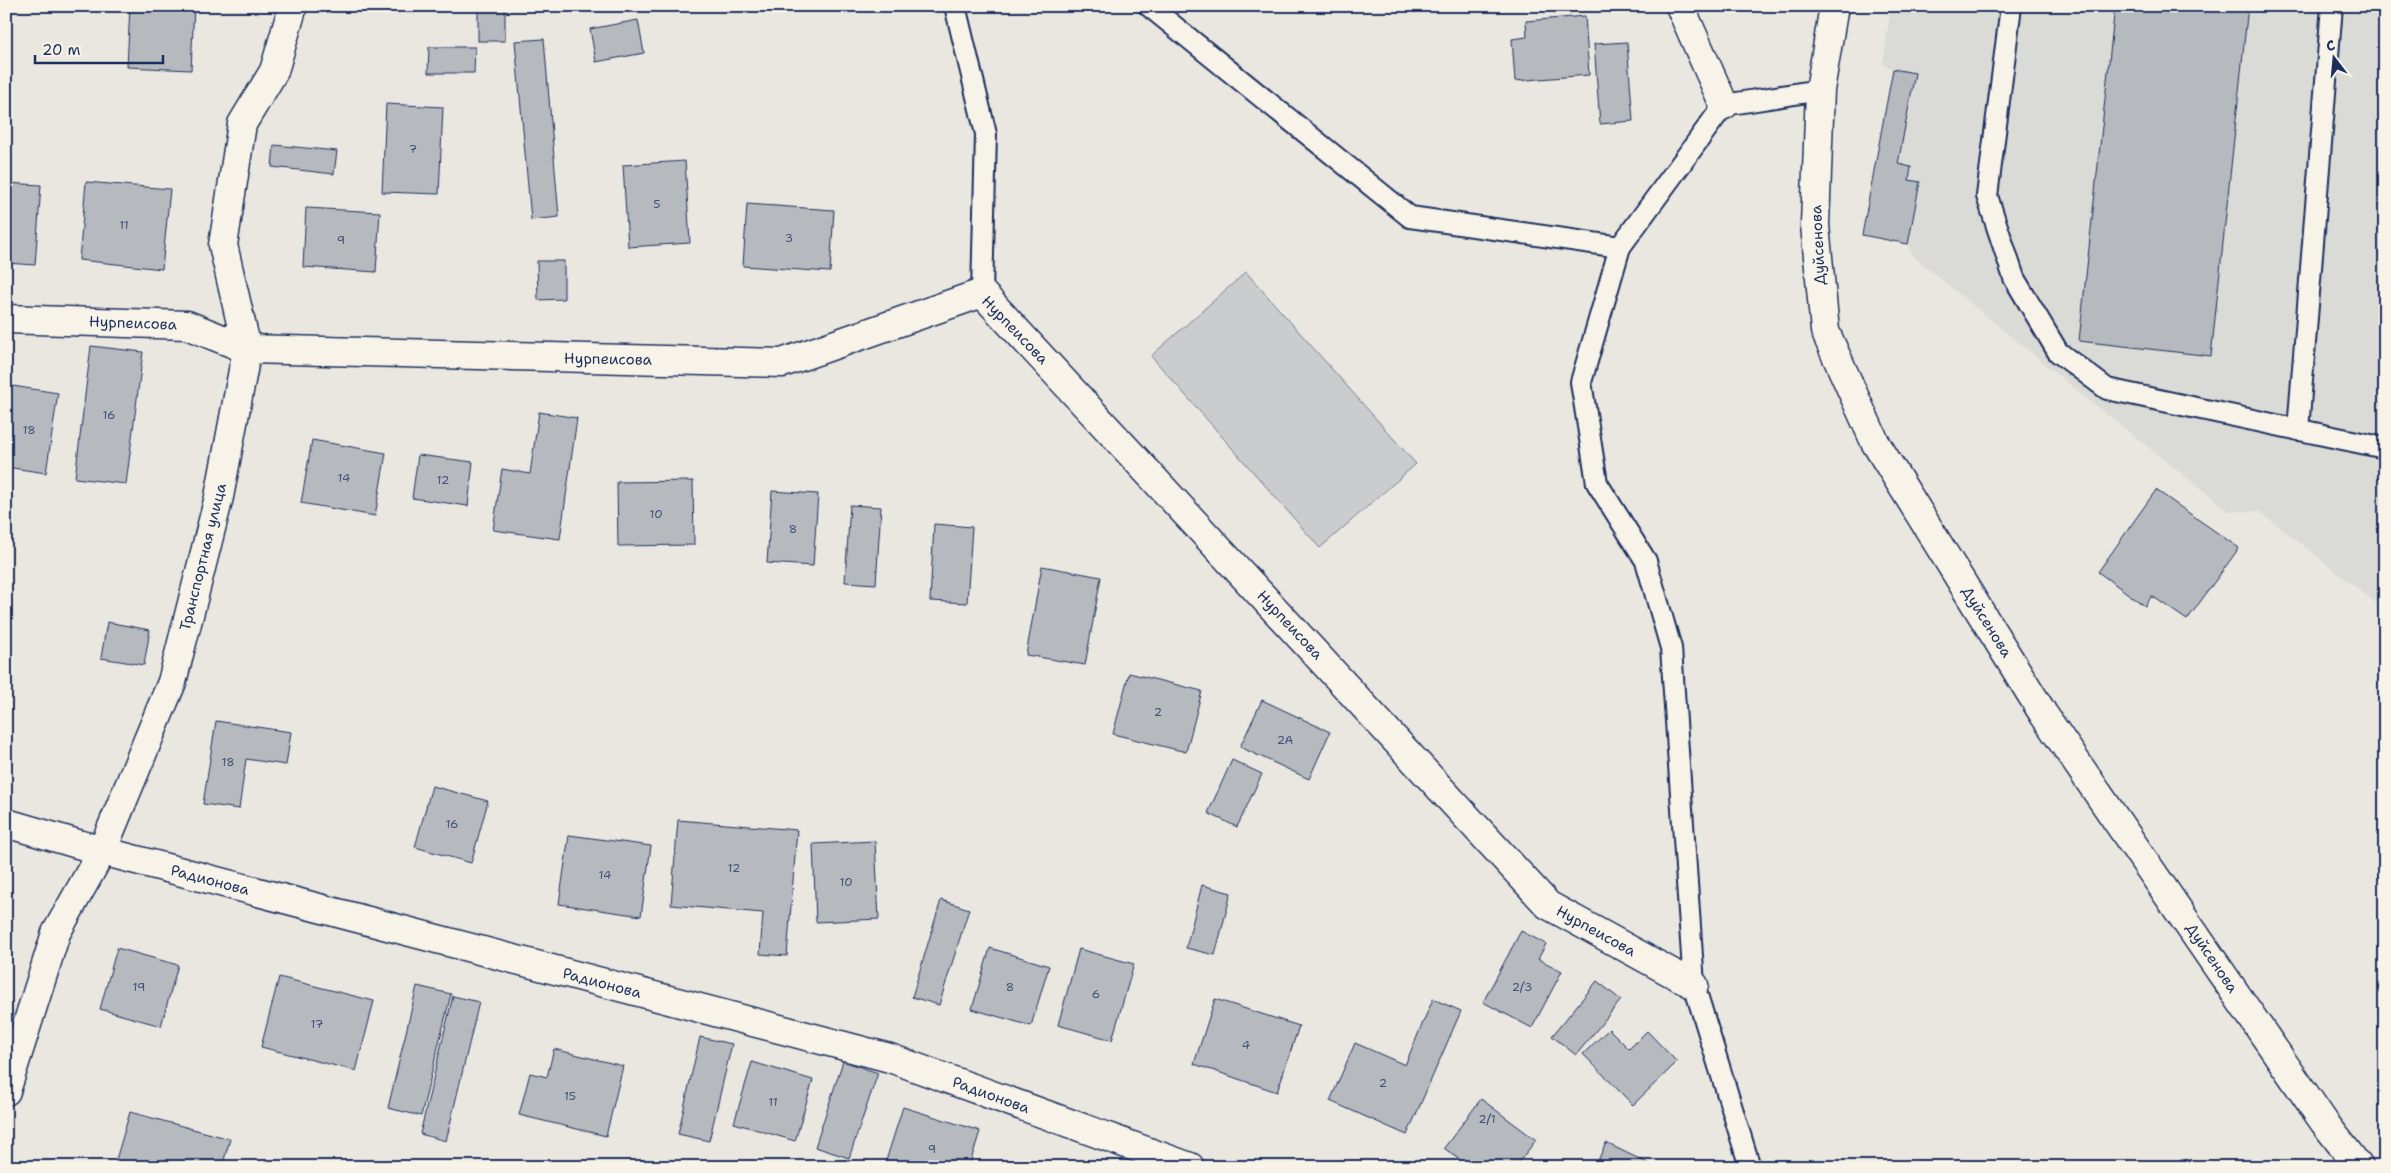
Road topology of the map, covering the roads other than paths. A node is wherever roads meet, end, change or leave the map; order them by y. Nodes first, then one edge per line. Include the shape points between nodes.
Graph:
1 (293, 6) edge
2 (955, 6) edge
3 (1149, 6) edge
4 (1680, 6) edge
5 (1834, 6) edge
6 (2011, 6) edge
7 (2332, 6) edge
8 (1820, 90) junction
9 (1724, 105) junction
10 (1620, 247) junction
11 (982, 293) junction
12 (6, 319) edge
13 (247, 349) junction
14 (2298, 430) junction
15 (2385, 448) edge
16 (6, 824) edge
17 (102, 851) junction
18 (1694, 985) junction
19 (6, 1091) edge
20 (1190, 1167) edge
21 (1750, 1167) edge
22 (2358, 1167) edge

1 - 13 street, Транспортная улица via 274,72 242,124 223,245
2 - 11 lane via 986,134
3 - 10 lane via 1410,217
4 - 9 street
5 - 8 street, Дуйсенова
6 - 14 lane via 1987,196 2014,278 2058,352 2107,389
7 - 14 lane
8 - 9 lane
8 - 22 street, Дуйсенова via 1815,225 1825,331 1875,442 2044,715
9 - 10 lane
10 - 18 lane via 1581,382 1597,483 1646,561 1671,648
11 - 13 street, Нурпеисова via 782,363
11 - 18 street, Нурпеисова via 1548,905
12 - 13 street, Нурпеисова via 187,325
13 - 17 street, Транспортная улица via 219,498 172,682
14 - 15 lane
16 - 17 street, Радионова
17 - 19 street, Транспортная улица via 56,933
17 - 20 street, Радионова via 890,1058
18 - 21 lane

